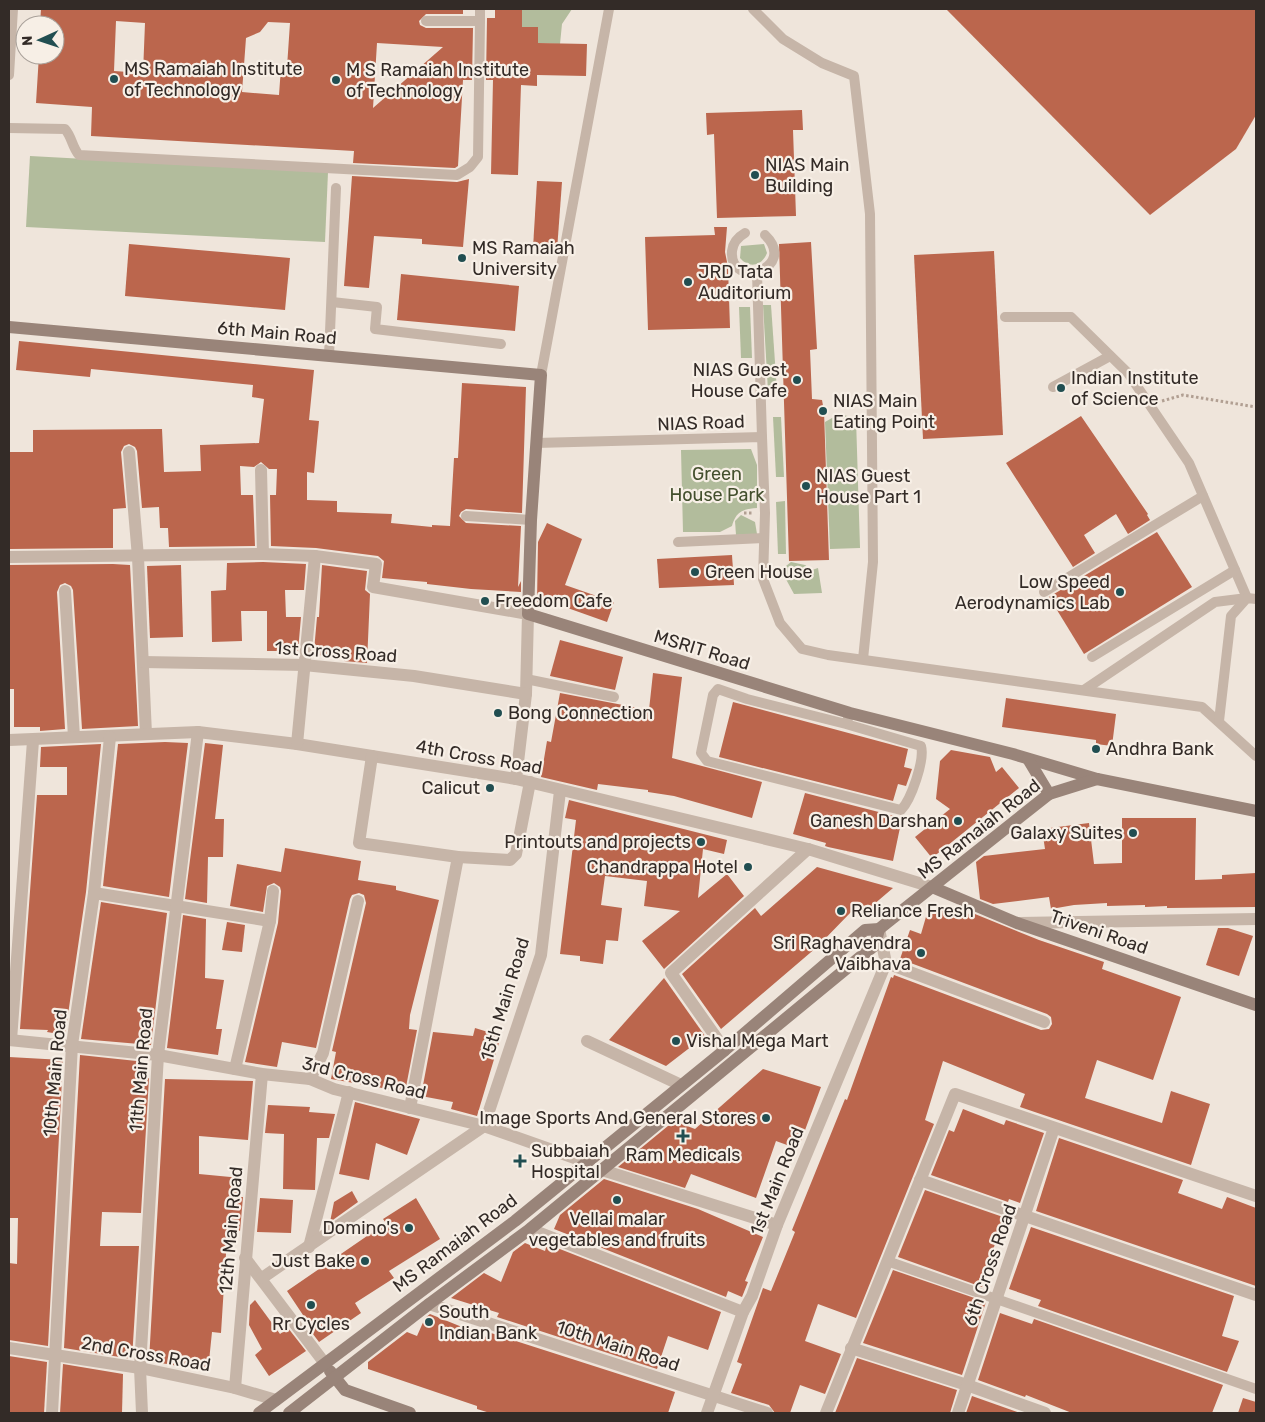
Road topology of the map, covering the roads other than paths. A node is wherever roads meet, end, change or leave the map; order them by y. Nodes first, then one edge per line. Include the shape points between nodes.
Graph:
1 (13, 9) edge
2 (480, 9) edge
3 (608, 9) edge
4 (753, 9) edge
5 (426, 21) dead end
6 (480, 21) junction
7 (9, 75) edge
8 (9, 128) edge
9 (336, 188) dead end
10 (746, 233) dead end
11 (765, 235) dead end
12 (757, 273) junction
13 (332, 302) junction
14 (1005, 317) dead end
15 (9, 327) edge
16 (501, 344) dead end
17 (329, 356) junction
18 (1110, 356) junction
19 (541, 375) junction
20 (1053, 386) dead end
21 (762, 437) junction
22 (536, 443) junction
23 (128, 452) dead end
24 (262, 470) dead end
25 (1203, 496) junction
26 (466, 516) dead end
27 (531, 520) junction
28 (764, 538) junction
29 (678, 542) dead end
30 (263, 554) junction
31 (315, 556) junction
32 (9, 557) edge
33 (138, 557) junction
34 (1235, 570) junction
35 (66, 592) dead end
36 (1044, 592) dead end
37 (1251, 599) edge
38 (528, 614) junction
39 (1092, 657) dead end
40 (863, 659) junction
41 (142, 662) junction
42 (304, 665) junction
43 (526, 679) junction
44 (1084, 690) junction
45 (526, 694) junction
46 (614, 697) dead end
47 (848, 719) junction
48 (1219, 721) junction
49 (198, 732) junction
50 (146, 734) junction
51 (74, 737) junction
52 (110, 737) junction
53 (9, 740) edge
54 (33, 741) junction
55 (297, 744) junction
56 (372, 756) junction
57 (1256, 756) edge
58 (1028, 759) junction
59 (516, 779) junction
60 (1097, 779) junction
61 (530, 782) junction
62 (560, 791) junction
63 (1049, 794) junction
64 (1256, 810) edge
65 (808, 849) junction
66 (458, 857) junction
67 (932, 887) junction
68 (273, 891) dead end
69 (94, 893) junction
70 (358, 901) dead end
71 (176, 906) junction
72 (1256, 919) edge
73 (270, 921) junction
74 (1017, 923) junction
75 (879, 929) junction
76 (886, 963) junction
77 (1256, 1005) edge
78 (1044, 1022) dead end
79 (10, 1040) edge
80 (587, 1041) dead end
81 (72, 1045) junction
82 (725, 1050) junction
83 (158, 1055) junction
84 (235, 1069) junction
85 (262, 1074) junction
86 (310, 1079) junction
87 (681, 1085) junction
88 (348, 1092) junction
89 (410, 1108) junction
90 (484, 1126) junction
91 (1054, 1128) junction
92 (586, 1162) junction
93 (602, 1170) junction
94 (920, 1180) junction
95 (1256, 1196) edge
96 (1025, 1216) junction
97 (777, 1225) junction
98 (530, 1229) junction
99 (309, 1247) junction
100 (245, 1258) junction
101 (887, 1260) junction
102 (262, 1278) junction
103 (1256, 1295) edge
104 (997, 1298) junction
105 (429, 1304) junction
106 (742, 1312) junction
107 (9, 1348) edge
108 (851, 1348) junction
109 (56, 1357) junction
110 (326, 1365) junction
111 (140, 1368) junction
112 (335, 1378) junction
113 (967, 1385) junction
114 (235, 1388) junction
115 (1256, 1389) edge
116 (712, 1395) junction
117 (276, 1400) junction
118 (52, 1413) edge
119 (142, 1413) edge
120 (258, 1413) edge
121 (290, 1413) edge
122 (410, 1413) edge
123 (707, 1413) edge
124 (767, 1413) edge
125 (826, 1413) edge
126 (958, 1413) edge
127 (1045, 1413) edge

1 - 7 lane
2 - 6 lane
3 - 19 lane
4 - 40 lane via 783,39 822,63 854,76 870,214 873,562
5 - 6 lane
6 - 8 lane via 478,157 457,175 79,155 65,129
9 - 13 lane
10 - 12 lane via 735,241 732,254 744,271
11 - 12 lane via 774,253 769,266
12 - 21 lane
13 - 16 lane via 377,307 375,329
13 - 17 lane
14 - 18 lane via 1071,317
15 - 17 main road, 6th Main Road
17 - 19 main road, 6th Main Road
18 - 20 lane
18 - 25 lane via 1128,373 1189,463
19 - 22 main road
21 - 22 lane, NIAS Road
21 - 28 lane, NIAS Road
22 - 27 main road
23 - 33 street
24 - 30 street
25 - 34 lane
25 - 36 lane
26 - 27 lane
27 - 38 main road
28 - 29 lane
28 - 40 lane, NIAS Road via 763,579 780,623 802,649
30 - 31 street
30 - 33 street
31 - 38 street via 376,564 373,587
31 - 42 street
32 - 33 street
33 - 41 street
34 - 37 lane
34 - 39 lane
35 - 51 street
37 - 44 lane via 1215,602
37 - 48 lane via 1231,616
38 - 43 street
38 - 47 main road, MSRIT Road
40 - 44 lane, NIAS Road
41 - 42 street, 1st Cross Road
41 - 50 street
42 - 45 street, 1st Cross Road via 414,676
42 - 55 street
43 - 45 street
43 - 46 lane
44 - 48 lane, NIAS Road via 1202,707
45 - 59 street
47 - 47 lane via 920,746 922,762 909,800 901,810 707,761 701,753 713,695 718,689 747,699
47 - 58 main road, MSRIT Road
48 - 57 lane, NIAS Road
49 - 50 street, 4th Cross Road
49 - 55 street, 4th Cross Road
49 - 71 street, 11th Main Road
50 - 52 street, 4th Cross Road
51 - 52 street, 4th Cross Road
51 - 54 street, 4th Cross Road
52 - 69 street, 10th Main Road
53 - 54 street, 4th Cross Road
54 - 79 street
55 - 56 street, 4th Cross Road
56 - 59 street, 4th Cross Road
56 - 66 street via 359,843
58 - 60 main road, MSRIT Road
58 - 63 main road
59 - 61 street, 4th Cross Road
60 - 63 main road, MS Ramaiah Road
60 - 64 main road, MS Ramaiah Road
61 - 62 street, 4th Cross Road
61 - 66 street via 516,854 510,860
62 - 65 street, 4th Cross Road
62 - 90 street, 15th Main Road via 542,955
63 - 67 main road, MS Ramaiah Road
65 - 67 street, 4th Cross Road
65 - 82 street via 671,973
66 - 89 street
67 - 74 main road, Triveni Road
67 - 75 main road, MS Ramaiah Road
68 - 73 street
69 - 71 street
69 - 81 street, 10th Main Road
70 - 86 street via 323,1053
71 - 73 street
71 - 83 street, 11th Main Road
72 - 74 street
73 - 84 street
74 - 77 main road, Triveni Road
75 - 76 street
75 - 82 main road, MS Ramaiah Road via 865,930
75 - 93 main road, MS Ramaiah Road via 875,945
76 - 78 street
76 - 97 street, 1st Main Road
79 - 81 street, 3rd Cross Road
80 - 87 street
81 - 83 street, 3rd Cross Road
81 - 109 street, 10th Main Road
82 - 87 main road, MS Ramaiah Road
83 - 84 street, 3rd Cross Road
83 - 111 street, 11th Main Road
84 - 85 street, 3rd Cross Road
85 - 86 street, 3rd Cross Road
85 - 100 street, 12th Main Road
86 - 88 street, 3rd Cross Road
87 - 92 main road, MS Ramaiah Road
88 - 89 street, 3rd Cross Road
88 - 99 street
89 - 90 street, 3rd Cross Road
90 - 92 street, 3rd Cross Road
90 - 99 street
91 - 94 street via 956,1094
91 - 95 street
91 - 96 street, 6th Cross Road
92 - 110 main road, MS Ramaiah Road via 515,1222 415,1294
93 - 97 street
93 - 98 main road, MS Ramaiah Road
94 - 96 street
94 - 101 street
96 - 103 street
96 - 104 street, 6th Cross Road
97 - 106 street, 1st Main Road via 752,1296
98 - 105 main road, MS Ramaiah Road
98 - 106 street
99 - 102 street
100 - 102 street
100 - 114 street, 12th Main Road
101 - 104 lane
101 - 108 street
102 - 110 street
104 - 113 street, 6th Cross Road
104 - 115 lane
105 - 112 main road, MS Ramaiah Road
105 - 116 street, 10th Main Road
106 - 116 street, 1st Main Road
107 - 109 street, 2nd Cross Road
108 - 113 street
108 - 125 street
109 - 111 street, 2nd Cross Road
109 - 118 street, 10th Main Road
110 - 112 main road
110 - 117 main road, MS Ramaiah Road
111 - 114 street, 2nd Cross Road
111 - 119 street, 11th Main Road
112 - 121 main road, MS Ramaiah Road
112 - 122 main road via 345,1390
113 - 126 street, 6th Cross Road
113 - 127 street
114 - 117 street, 2nd Cross Road
116 - 123 street, 1st Main Road
116 - 124 street, 10th Main Road
117 - 120 main road, MS Ramaiah Road

